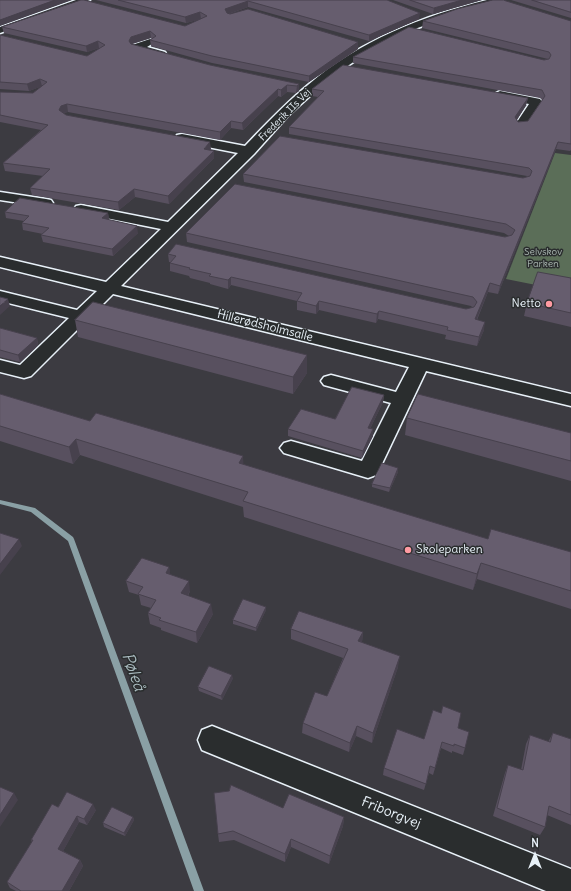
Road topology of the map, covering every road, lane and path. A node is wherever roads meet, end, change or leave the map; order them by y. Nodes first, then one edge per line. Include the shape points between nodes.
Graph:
1 (84, 0) edge
2 (497, 0) edge
3 (53, 2) edge
4 (97, 5) edge
5 (511, 5) edge
6 (66, 6) junction
7 (418, 13) edge
8 (433, 19) junction
9 (408, 29) junction
10 (0, 30) edge
11 (423, 33) edge
12 (150, 42) edge
13 (354, 43) edge
14 (370, 47) junction
15 (173, 57) edge
16 (340, 66) junction
17 (354, 68) edge
18 (296, 85) edge
19 (311, 88) junction
20 (492, 94) edge
21 (521, 125) edge
22 (264, 135) junction
23 (170, 136) edge
24 (280, 137) edge
25 (248, 151) junction
26 (217, 182) junction
27 (233, 185) edge
28 (0, 196) edge
29 (170, 227) junction
30 (0, 262) edge
31 (110, 288) junction
32 (0, 296) edge
33 (80, 316) junction
34 (420, 364) junction
35 (0, 366) edge
36 (331, 381) dead end
37 (402, 400) junction
38 (571, 400) edge
39 (291, 448) dead end
40 (212, 740) dead end
41 (571, 885) edge

1 - 4 street
1 - 6 street
2 - 5 street
2 - 8 street, Frederik IIs Vej
3 - 6 street
6 - 10 street
7 - 8 street
8 - 9 street, Frederik IIs Vej
9 - 11 street
9 - 14 street, Frederik IIs Vej
12 - 15 street via 136,47
13 - 14 street
14 - 16 street, Frederik IIs Vej
16 - 17 street
16 - 19 street, Frederik IIs Vej
18 - 19 street
19 - 22 street, Frederik IIs Vej
20 - 21 street via 539,97
22 - 24 street
22 - 25 street, Frederik IIs Vej
23 - 25 street
25 - 26 street, Frederik IIs Vej
26 - 27 street
26 - 29 street, Frederik IIs Vej
28 - 29 street
29 - 31 street, Frederik IIs Vej via 164,242
30 - 31 street, Hillerødsholmsalle
31 - 33 street
31 - 34 street, Hillerødsholmsalle
32 - 33 street
33 - 35 street via 24,372
34 - 37 street
34 - 38 street, Hillerødsholmsalle
36 - 37 street
37 - 39 street via 368,470
40 - 41 street, Friborgvej

